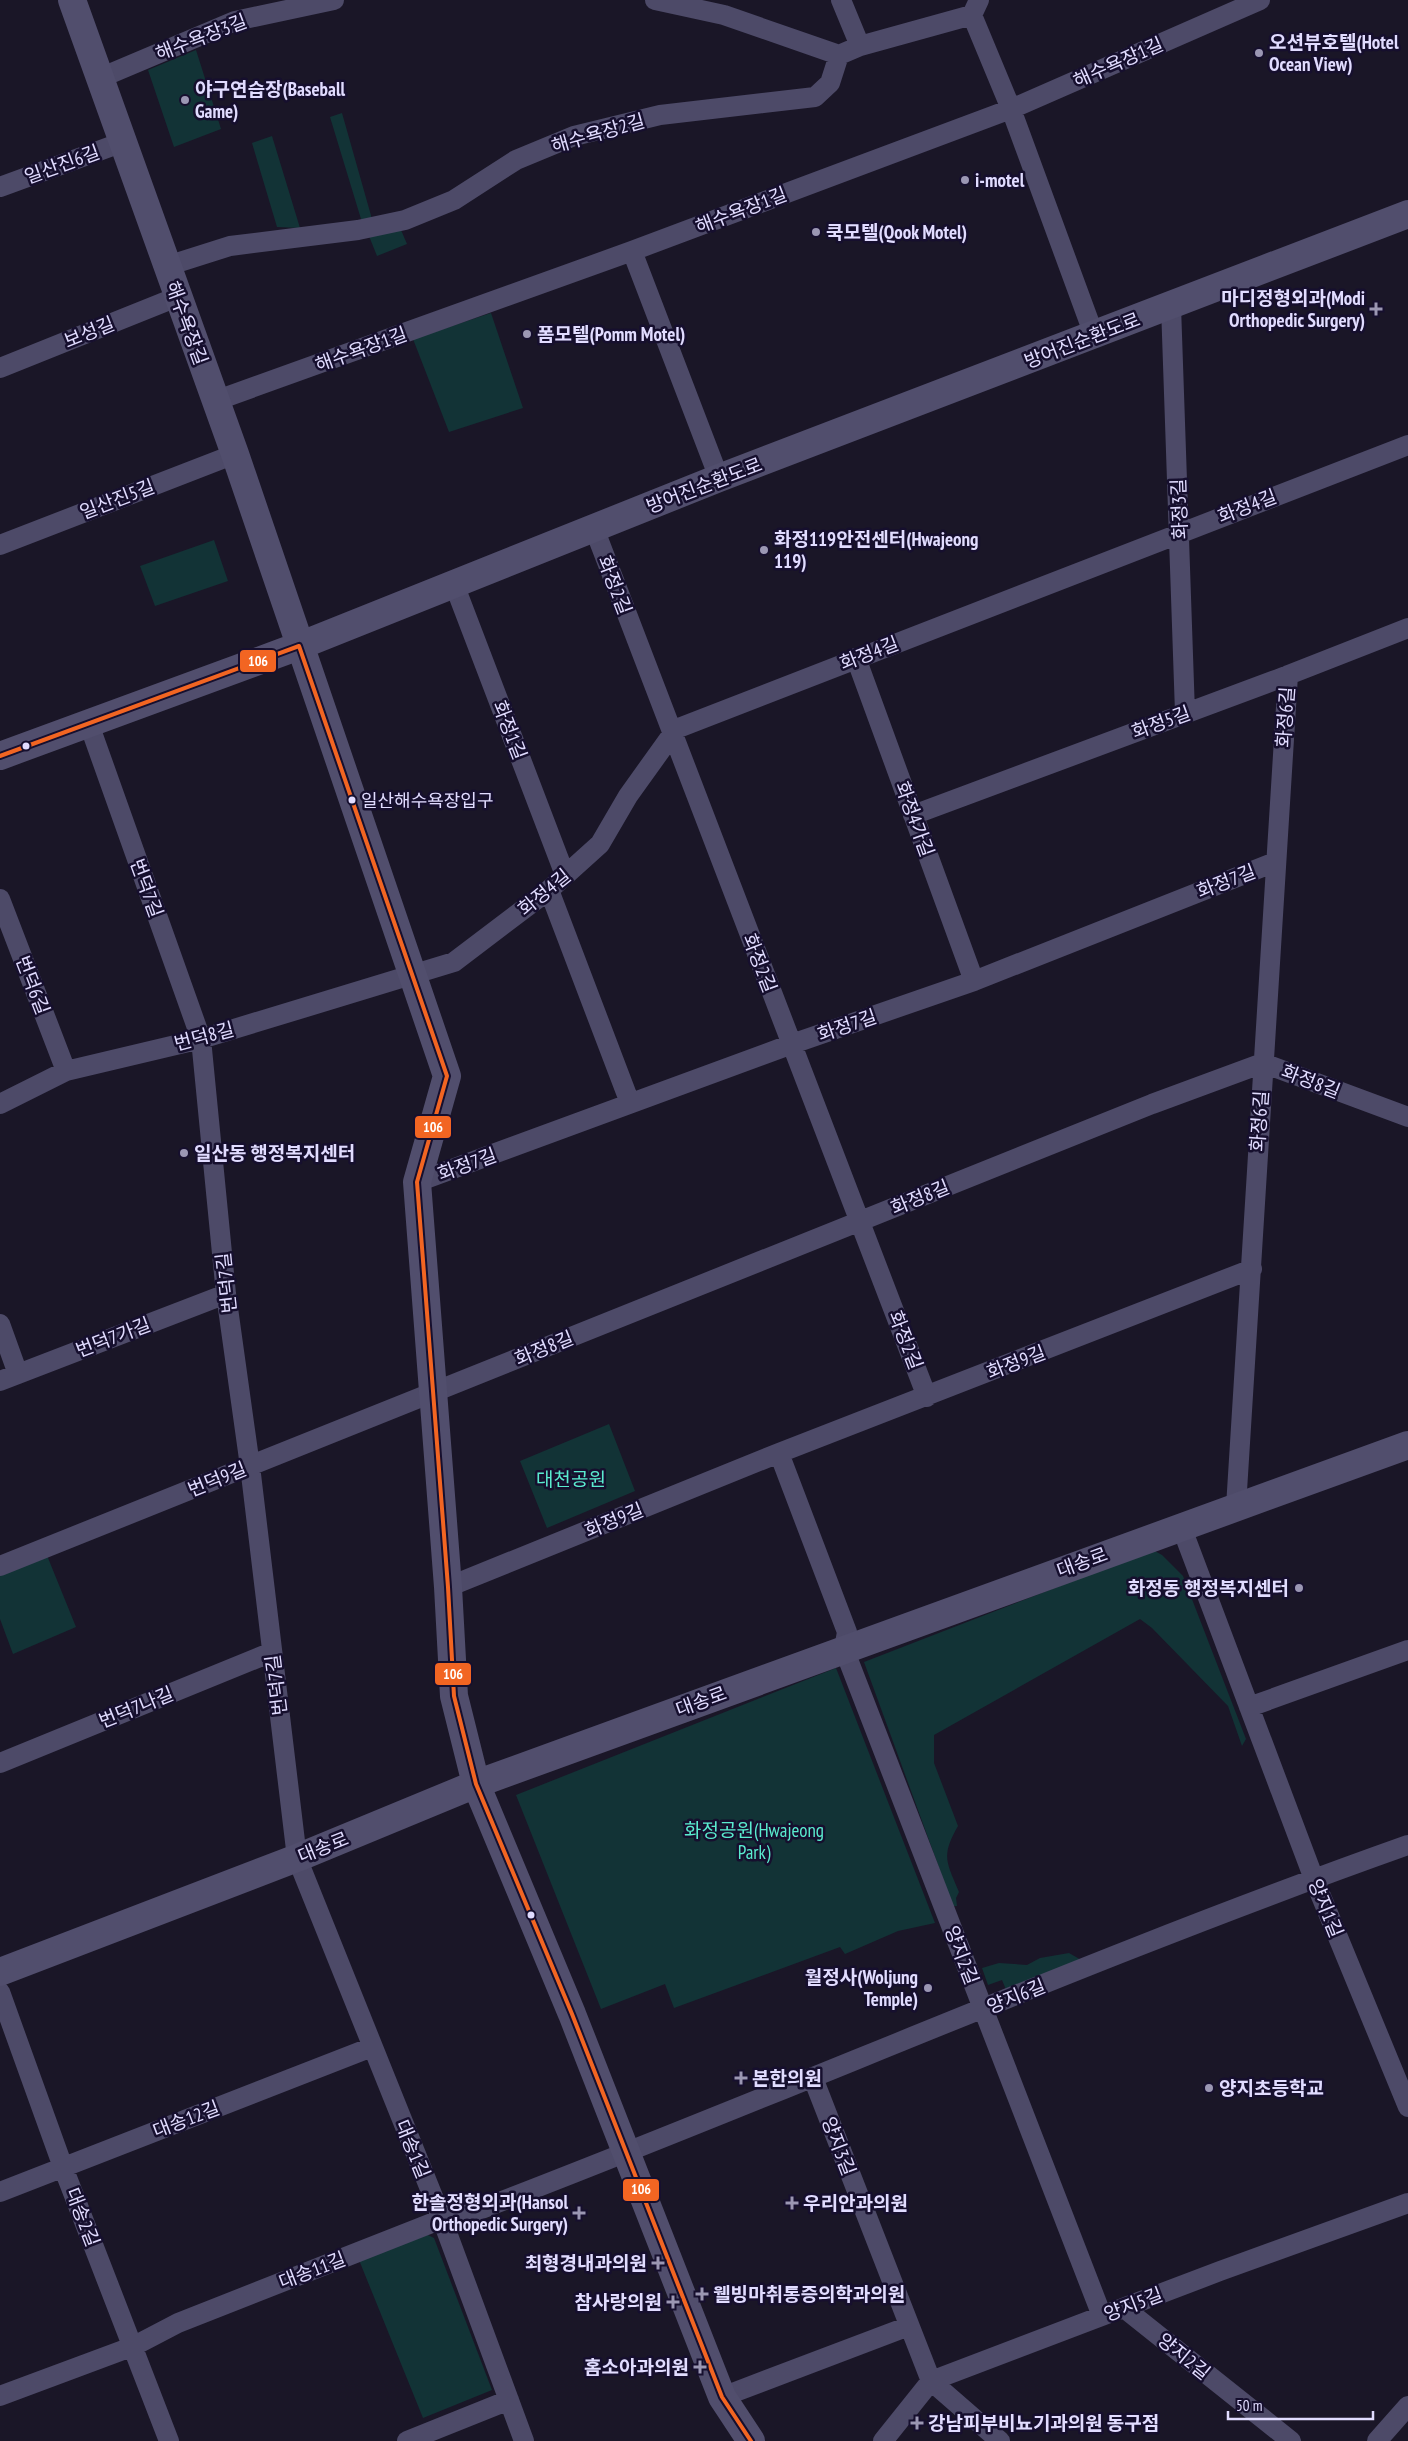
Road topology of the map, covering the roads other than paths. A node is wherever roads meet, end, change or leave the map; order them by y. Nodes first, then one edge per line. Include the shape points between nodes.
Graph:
1 (72, 0) edge
2 (334, 0) edge
3 (655, 0) edge
4 (841, 0) edge
5 (1260, 0) edge
6 (976, 8) edge
7 (860, 46) junction
8 (839, 54) junction
9 (100, 78) junction
10 (1011, 109) junction
11 (123, 142) junction
12 (0, 187) edge
13 (1408, 214) edge
14 (632, 251) junction
15 (167, 266) junction
16 (177, 297) junction
17 (1171, 306) junction
18 (1094, 335) junction
19 (0, 368) edge
20 (215, 402) junction
21 (1408, 445) edge
22 (235, 454) junction
23 (719, 478) junction
24 (594, 528) junction
25 (1180, 532) junction
26 (0, 545) edge
27 (454, 584) junction
28 (1408, 628) edge
29 (299, 646) junction
30 (856, 658) junction
31 (1288, 675) junction
32 (1184, 713) junction
33 (89, 724) junction
34 (672, 734) junction
35 (0, 756) edge
36 (913, 815) junction
37 (1275, 862) junction
38 (565, 875) junction
39 (549, 890) junction
40 (0, 898) edge
41 (412, 975) junction
42 (974, 981) junction
43 (201, 1039) junction
44 (792, 1044) junction
45 (1264, 1063) junction
46 (66, 1070) junction
47 (630, 1103) junction
48 (0, 1104) edge
49 (1408, 1117) edge
50 (417, 1182) junction
51 (861, 1221) junction
52 (1252, 1269) junction
53 (226, 1294) junction
54 (0, 1324) edge
55 (9, 1377) edge
56 (434, 1392) junction
57 (927, 1397) junction
58 (1408, 1445) edge
59 (779, 1453) junction
60 (250, 1466) junction
61 (1236, 1507) junction
62 (1181, 1526) junction
63 (0, 1566) edge
64 (448, 1586) junction
65 (844, 1649) junction
66 (1408, 1650) edge
67 (272, 1652) junction
68 (1249, 1707) junction
69 (0, 1763) edge
70 (476, 1784) junction
71 (1408, 1845) edge
72 (297, 1858) junction
73 (1314, 1879) junction
74 (0, 1972) edge
75 (0, 1992) edge
76 (983, 2009) junction
77 (372, 2047) junction
78 (813, 2078) junction
79 (1408, 2107) edge
80 (627, 2153) junction
81 (63, 2167) junction
82 (0, 2192) edge
83 (1408, 2203) edge
84 (442, 2219) junction
85 (1124, 2308) junction
86 (1102, 2316) junction
87 (909, 2326) junction
88 (134, 2346) junction
89 (931, 2381) junction
90 (0, 2396) edge
91 (722, 2397) junction
92 (509, 2400) junction
93 (1408, 2406) edge
94 (169, 2441) edge
95 (407, 2441) edge
96 (524, 2441) edge
97 (751, 2441) edge
98 (883, 2441) edge
99 (1000, 2441) edge
100 (1291, 2441) edge
101 (1377, 2441) edge

1 - 9 street, 해수욕장길
2 - 9 street, 해수욕장3길 via 236,21
3 - 8 street via 724,15
4 - 7 street
5 - 10 street, 해수욕장1길
6 - 7 street
6 - 10 street
7 - 8 street
8 - 15 street, 해수욕장2길 via 830,83 815,96 660,115 574,136 516,160 454,200 405,220 358,230 230,246
9 - 11 street, 해수욕장길
10 - 14 street, 해수욕장1길
10 - 18 street
11 - 12 street, 일산진6길
11 - 15 street, 해수욕장길
13 - 17 street, 방어진순환도로
14 - 20 street, 해수욕장1길
14 - 23 street
15 - 16 street, 해수욕장길
16 - 19 street, 보성길
16 - 20 street, 해수욕장길
17 - 18 street, 방어진순환도로
17 - 25 street, 화정3길
18 - 23 street, 방어진순환도로
20 - 22 street, 해수욕장길
21 - 25 street, 화정4길
22 - 26 street, 일산진5길
22 - 29 street, 해수욕장길
23 - 24 street, 방어진순환도로
24 - 27 street, 방어진순환도로
24 - 34 street, 화정2길
25 - 30 street, 화정4길
25 - 32 street, 화정3길
27 - 29 street, 방어진순환도로
27 - 38 street, 화정1길
28 - 31 street, 화정5길
29 - 33 street, 방어진순환도로
29 - 41 street, 해수욕장길
30 - 34 street, 화정4길 via 676,729
30 - 36 street, 화정4가길
31 - 32 street, 화정5길
31 - 37 street, 화정6길
32 - 36 street, 화정5길
33 - 35 street, 방어진순환도로
33 - 43 street, 번덕7길
34 - 38 street, 화정4길 via 628,796 600,844
34 - 44 street, 화정2길
36 - 42 street, 화정4가길
37 - 42 street, 화정7길
37 - 45 street, 화정6길
38 - 39 street, 화정4길
39 - 41 street, 화정4길 via 454,962
39 - 47 street
40 - 46 street, 번덕6길
41 - 43 street, 번덕8길
41 - 50 street, 해수욕장길 via 447,1076
42 - 44 street, 화정7길
43 - 46 street, 번덕8길
43 - 53 street, 번덕7길
44 - 47 street, 화정7길
44 - 51 street, 화정2길
45 - 49 street, 화정8길
45 - 51 street, 화정8길 via 1152,1104
45 - 52 street, 화정6길
46 - 48 street, 번덕8길
47 - 50 street, 화정7길
50 - 56 street
51 - 56 street, 화정8길
51 - 57 street, 화정2길
52 - 57 street, 화정9길
52 - 61 street, 화정6길
53 - 55 street, 번덕7가길
53 - 60 street, 번덕7길
54 - 55 street
56 - 60 street, 번덕9길
56 - 64 street
57 - 59 street, 화정9길
58 - 61 street, 대송로
59 - 64 street, 화정9길
59 - 65 street via 847,1632
60 - 63 street, 번덕9길
60 - 67 street, 번덕7길
61 - 62 street, 대송로
62 - 65 street, 대송로
62 - 68 street, 양지1길
64 - 70 street via 454,1696
65 - 70 street, 대송로
65 - 76 street, 양지2길
66 - 68 street
67 - 69 street, 번덕7나길
67 - 72 street, 번덕7길
68 - 73 street, 양지1길
70 - 72 street, 대송로
70 - 80 street
71 - 73 street, 양지6길
72 - 74 street, 대송로
72 - 77 street, 대송1길
73 - 76 street, 양지6길
73 - 79 street, 양지1길
75 - 81 street, 대송2길
76 - 78 street, 양지6길
76 - 86 street, 양지2길
77 - 81 street, 대송12길
77 - 84 street, 대송1길
78 - 80 street, 양지6길
78 - 87 street, 양지3길
80 - 84 street, 대송11길 via 463,2216
80 - 91 street
81 - 82 street, 대송12길
81 - 88 street, 대송2길
83 - 85 street, 양지5길
84 - 88 street, 대송11길 via 178,2323
84 - 92 street, 대송1길
85 - 86 street, 양지5길
85 - 100 street, 양지2길
86 - 89 street, 양지5길
87 - 89 street, 양지3길
87 - 91 street
88 - 90 street, 대송11길
88 - 94 street, 대송2길
89 - 98 street
89 - 99 street, 양지3길
91 - 97 street
92 - 95 street
92 - 96 street, 대송1길
93 - 101 street

